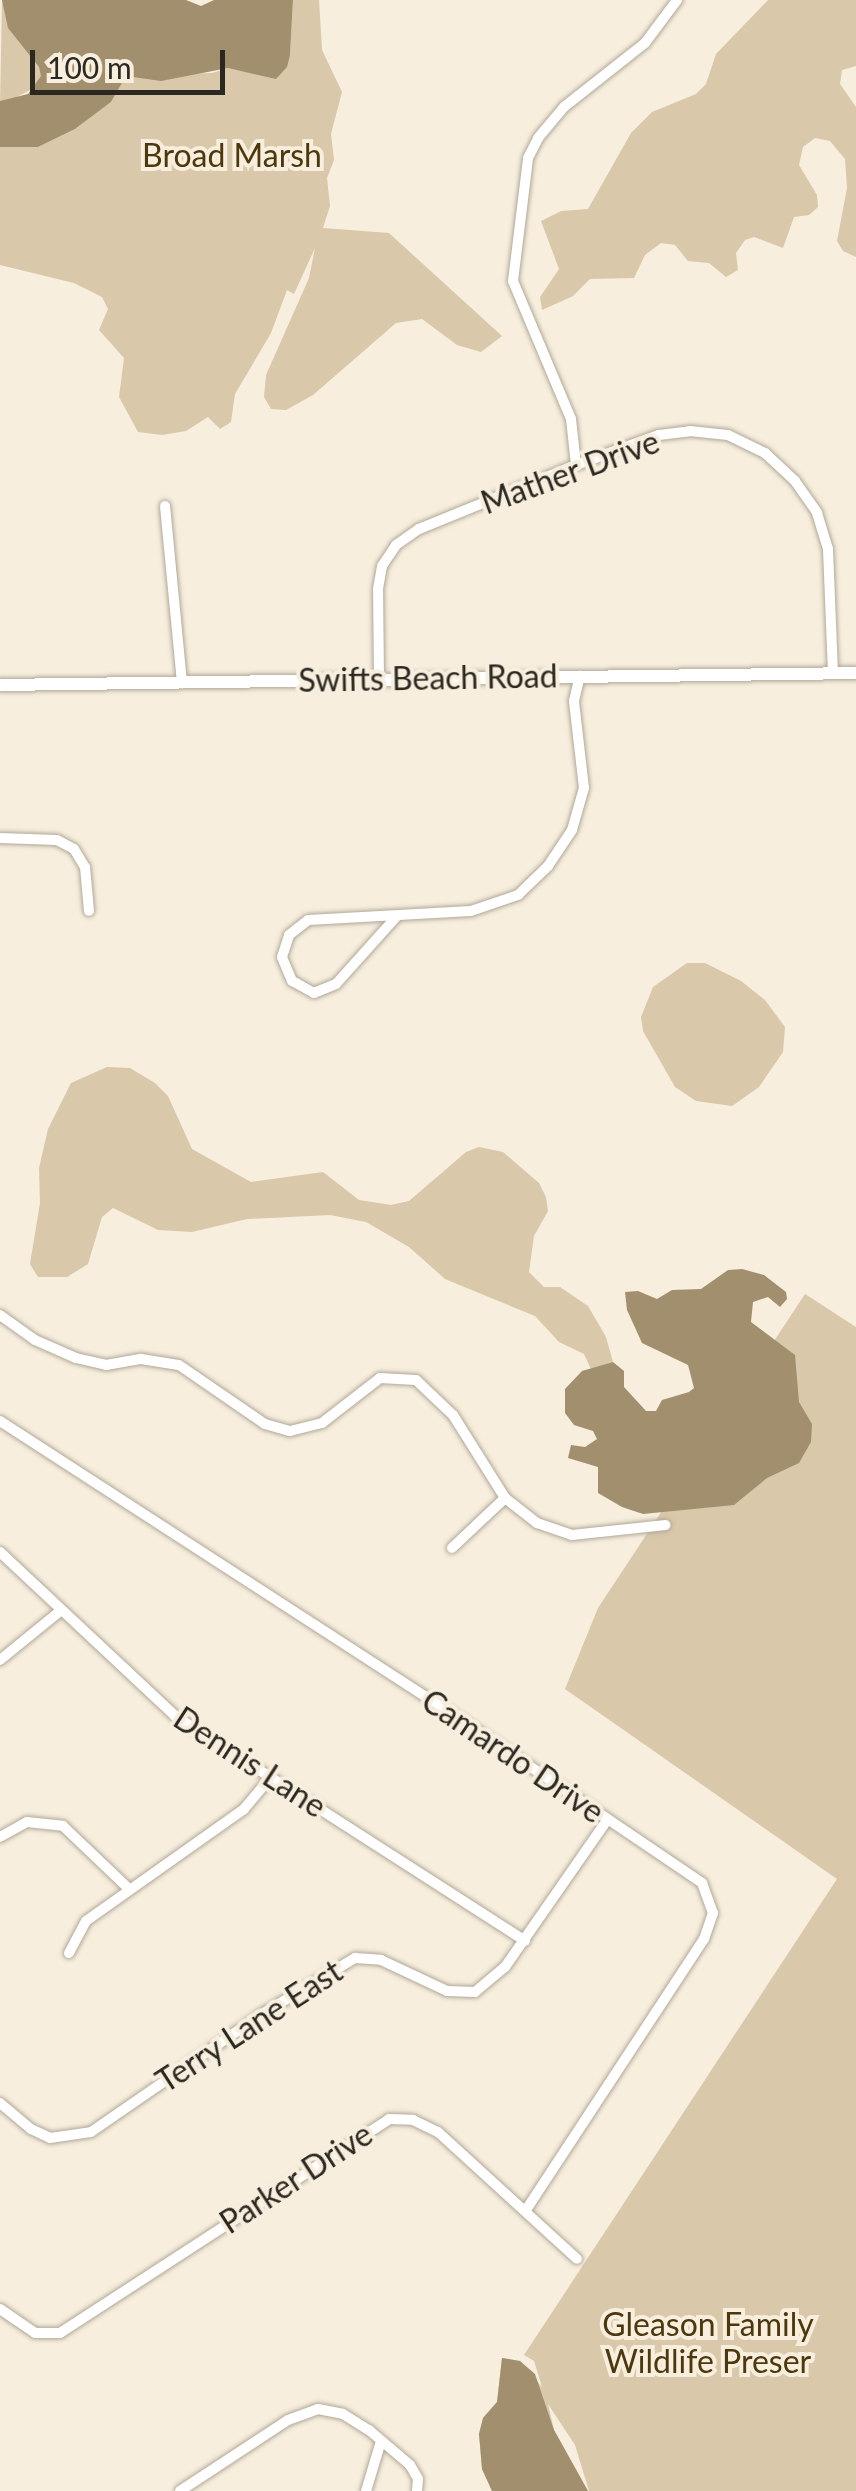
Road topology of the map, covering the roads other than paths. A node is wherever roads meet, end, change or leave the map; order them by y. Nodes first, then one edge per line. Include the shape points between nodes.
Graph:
1 (678, 0) edge
2 (576, 466) junction
3 (165, 506) dead end
4 (833, 673) junction
5 (856, 673) edge
6 (580, 676) junction
7 (379, 680) junction
8 (182, 683) junction
9 (0, 686) edge
10 (0, 838) edge
11 (88, 911) dead end
12 (397, 916) junction
13 (0, 1314) edge
14 (0, 1421) edge
15 (504, 1498) junction
16 (664, 1525) dead end
17 (452, 1548) dead end
18 (0, 1552) edge
19 (60, 1611) junction
20 (0, 1660) edge
21 (270, 1778) junction
22 (608, 1819) junction
23 (0, 1837) edge
24 (128, 1888) junction
25 (525, 1941) junction
26 (69, 1952) dead end
27 (0, 2103) edge
28 (526, 2210) junction
29 (578, 2259) dead end
30 (0, 2309) edge
31 (381, 2441) junction
32 (180, 2491) edge
33 (366, 2491) edge
34 (418, 2491) edge

1 - 2 street via 653,36 564,108 528,158 513,282 571,419
2 - 4 street, Mather Drive via 659,435 690,431 728,435 765,453 817,513 828,550
2 - 7 street, Mather Drive via 419,529 396,545 378,588
3 - 8 street
4 - 5 street, Swifts Beach Road
4 - 6 street, Swifts Beach Road
6 - 7 street, Swifts Beach Road
6 - 12 street via 574,701 584,788 572,830 548,866 518,895 470,912
7 - 8 street, Swifts Beach Road
8 - 9 street, Swifts Beach Road
10 - 11 street via 57,840 74,849 85,868
12 - 12 street via 308,920 289,935 282,957 292,981 314,993 336,984
13 - 15 street via 76,1358 179,1365 264,1424 290,1431 322,1423 380,1378 416,1380 453,1415
14 - 22 street, Camardo Drive
15 - 16 street via 562,1533
15 - 17 street
18 - 19 street, Dennis Lane
19 - 20 street
19 - 21 street, Dennis Lane via 175,1716
21 - 24 street via 244,1809
21 - 25 street, Dennis Lane
22 - 25 street, Terry Lane East
22 - 28 street, Camardo Drive via 702,1883 712,1903 711,1924
23 - 24 street via 27,1822 63,1826
24 - 26 street via 86,1921
25 - 27 street, Terry Lane East via 476,1992 447,1991 381,1960 355,1958 91,2132 50,2138
28 - 29 street, Parker Drive
28 - 30 street, Parker Drive via 438,2132 413,2120 390,2119 60,2333 22,2328
31 - 32 street via 343,2414 303,2413
31 - 33 street
31 - 34 street via 415,2471

